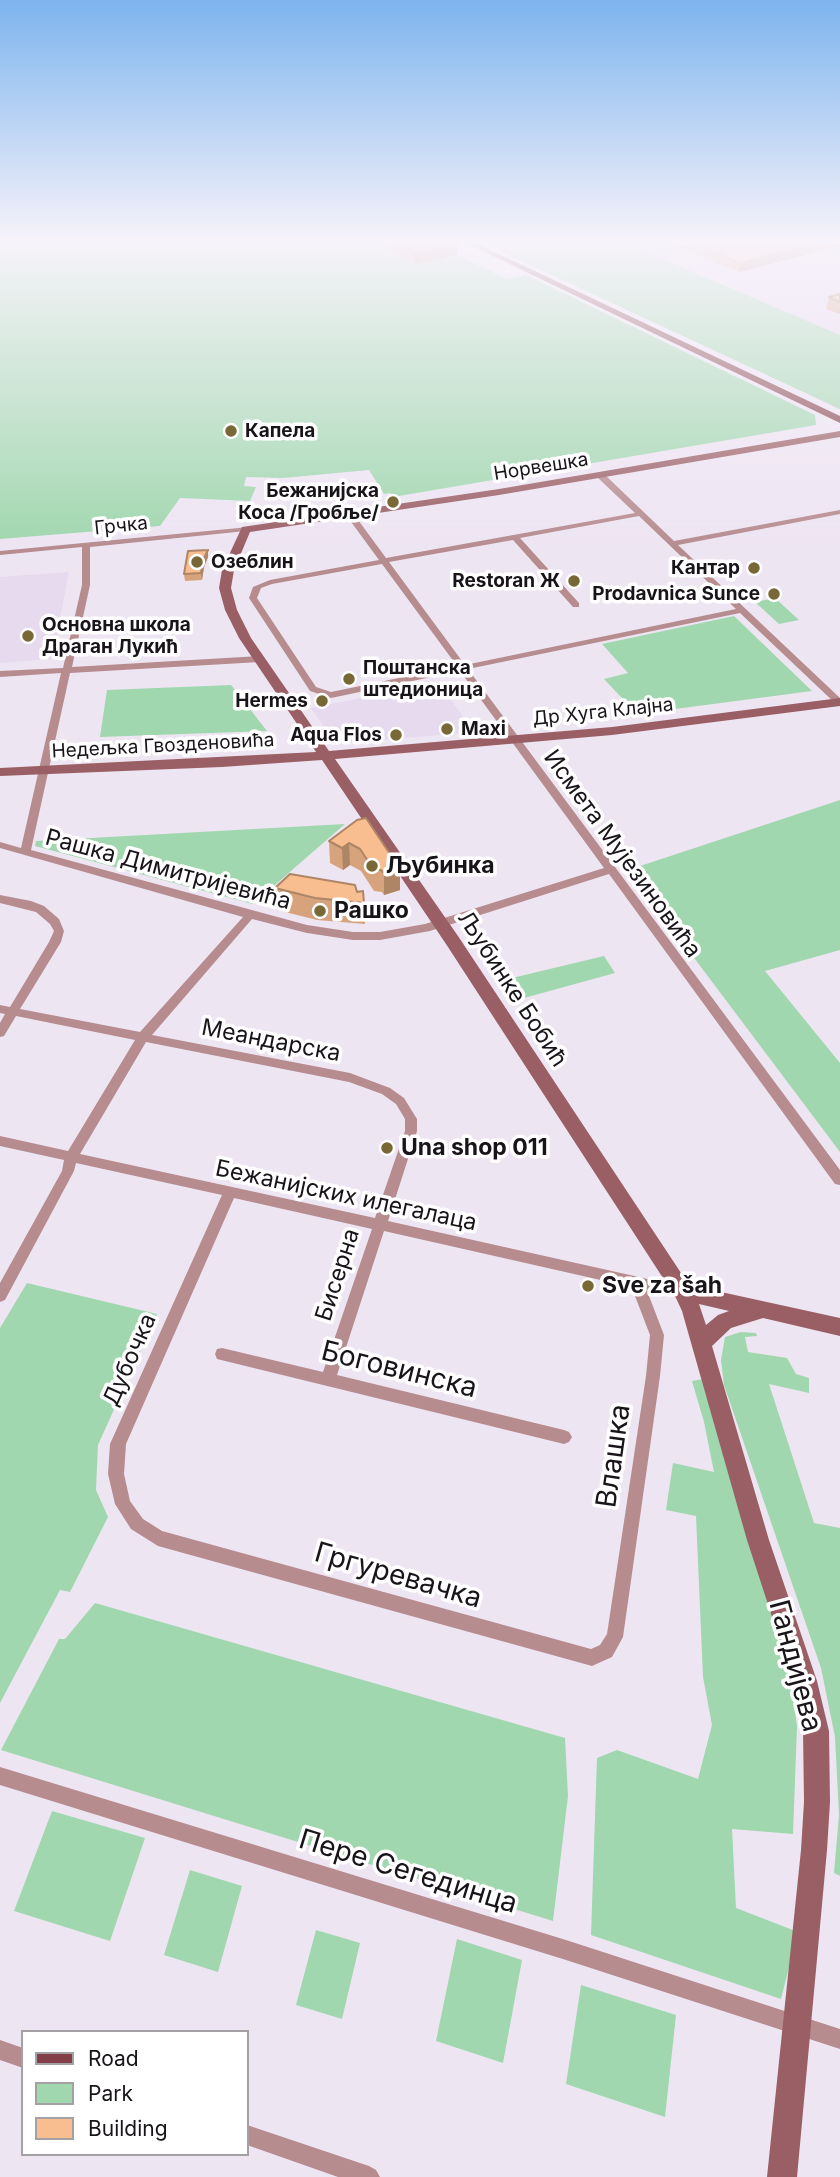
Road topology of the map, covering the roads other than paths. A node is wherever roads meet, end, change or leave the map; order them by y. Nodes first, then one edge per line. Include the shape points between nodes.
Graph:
1 (690, 346) edge
2 (692, 346) edge
3 (840, 413) edge
4 (840, 420) edge
5 (840, 434) edge
6 (600, 475) junction
7 (840, 512) edge
8 (640, 514) junction
9 (350, 515) junction
10 (246, 529) junction
11 (515, 537) junction
12 (673, 544) junction
13 (86, 545) junction
14 (0, 553) edge
15 (382, 561) junction
16 (576, 605) dead end
17 (742, 610) junction
18 (260, 659) junction
19 (462, 669) junction
20 (67, 671) junction
21 (0, 674) edge
22 (840, 703) edge
23 (515, 741) junction
24 (328, 756) junction
25 (44, 771) junction
26 (0, 772) edge
27 (0, 845) edge
28 (26, 852) junction
29 (609, 870) junction
30 (0, 899) edge
31 (250, 915) junction
32 (442, 924) junction
33 (0, 1009) edge
34 (14, 1012) junction
35 (0, 1033) edge
36 (142, 1038) junction
37 (0, 1142) edge
38 (71, 1157) junction
39 (840, 1180) edge
40 (230, 1192) junction
41 (378, 1224) junction
42 (645, 1284) junction
43 (683, 1292) junction
44 (0, 1296) edge
45 (762, 1310) junction
46 (840, 1326) edge
47 (701, 1343) junction
48 (222, 1354) dead end
49 (328, 1379) junction
50 (564, 1437) dead end
51 (158, 1538) joint
52 (615, 1637) joint
53 (0, 1776) edge
54 (798, 2026) junction
55 (840, 2039) edge
56 (0, 2050) edge
57 (21, 2057) edge
58 (248, 2135) edge
59 (369, 2177) edge
60 (782, 2177) edge

1 - 4 main road
2 - 3 main road
5 - 6 main road, Норвешка
6 - 8 street
6 - 9 main road, Норвешка
7 - 12 street
8 - 11 street
8 - 12 street
9 - 10 main road, Норвешка
9 - 15 street, Исмета Мујезиновића
10 - 13 street, Грчка
10 - 18 main road, Љубинке Бобић via 228,570 226,597 240,630
11 - 15 street
11 - 16 street
12 - 17 street
13 - 14 street, Грчка
13 - 20 street via 86,585
15 - 19 street, Исмета Мујезиновића
15 - 19 street via 270,582 254,590 253,598 313,689 325,694
17 - 19 street
17 - 22 street
18 - 20 street
18 - 24 main road, Љубинке Бобић
19 - 23 street, Исмета Мујезиновића
20 - 21 street
20 - 25 street
22 - 23 main road, Др Хуга Клајна
23 - 24 main road, Др Хуга Клајна
23 - 29 street, Исмета Мујезиновића
24 - 25 main road, Недељка Гвозденовића
24 - 32 main road, Љубинке Бобић
25 - 26 main road, Недељка Гвозденовића
25 - 28 street
27 - 28 street, Рашка Димитријевића
28 - 31 street, Рашка Димитријевића
29 - 32 street, Рашка Димитријевића
29 - 39 street, Исмета Мујезиновића
30 - 34 street via 40,909 59,931
31 - 32 street, Рашка Димитријевића via 353,936 380,936
31 - 36 street
32 - 43 main road, Љубинке Бобић
33 - 34 street, Меандарска
34 - 35 street
34 - 36 street, Меандарска
36 - 38 street
36 - 41 street, Меандарска via 350,1078 400,1101 411,1119 411,1131
37 - 38 street, Бежанијских илегалаца
38 - 40 street, Бежанијских илегалаца
38 - 44 street via 68,1171
40 - 41 street, Бежанијских илегалаца
40 - 51 street, Дубочка via 118,1444 116,1474 123,1504 137,1524
41 - 42 street, Бежанијских илегалаца
41 - 49 street, Бисерна
42 - 43 street, Бежанијских илегалаца
42 - 52 street, Влашка via 642,1296 657,1342
43 - 45 main road
43 - 47 main road, Гандијева
45 - 46 main road
45 - 47 main road via 725,1321
47 - 54 main road, Гандијева via 758,1541 806,1681 816,1731 816,1826
48 - 49 street, Боговинска
49 - 50 street, Боговинска
51 - 52 street, Гргуревачка via 592,1658 606,1651
53 - 54 street, Пере Сегединца
54 - 55 street
54 - 60 main road, Гандијева
56 - 57 street
58 - 59 street

